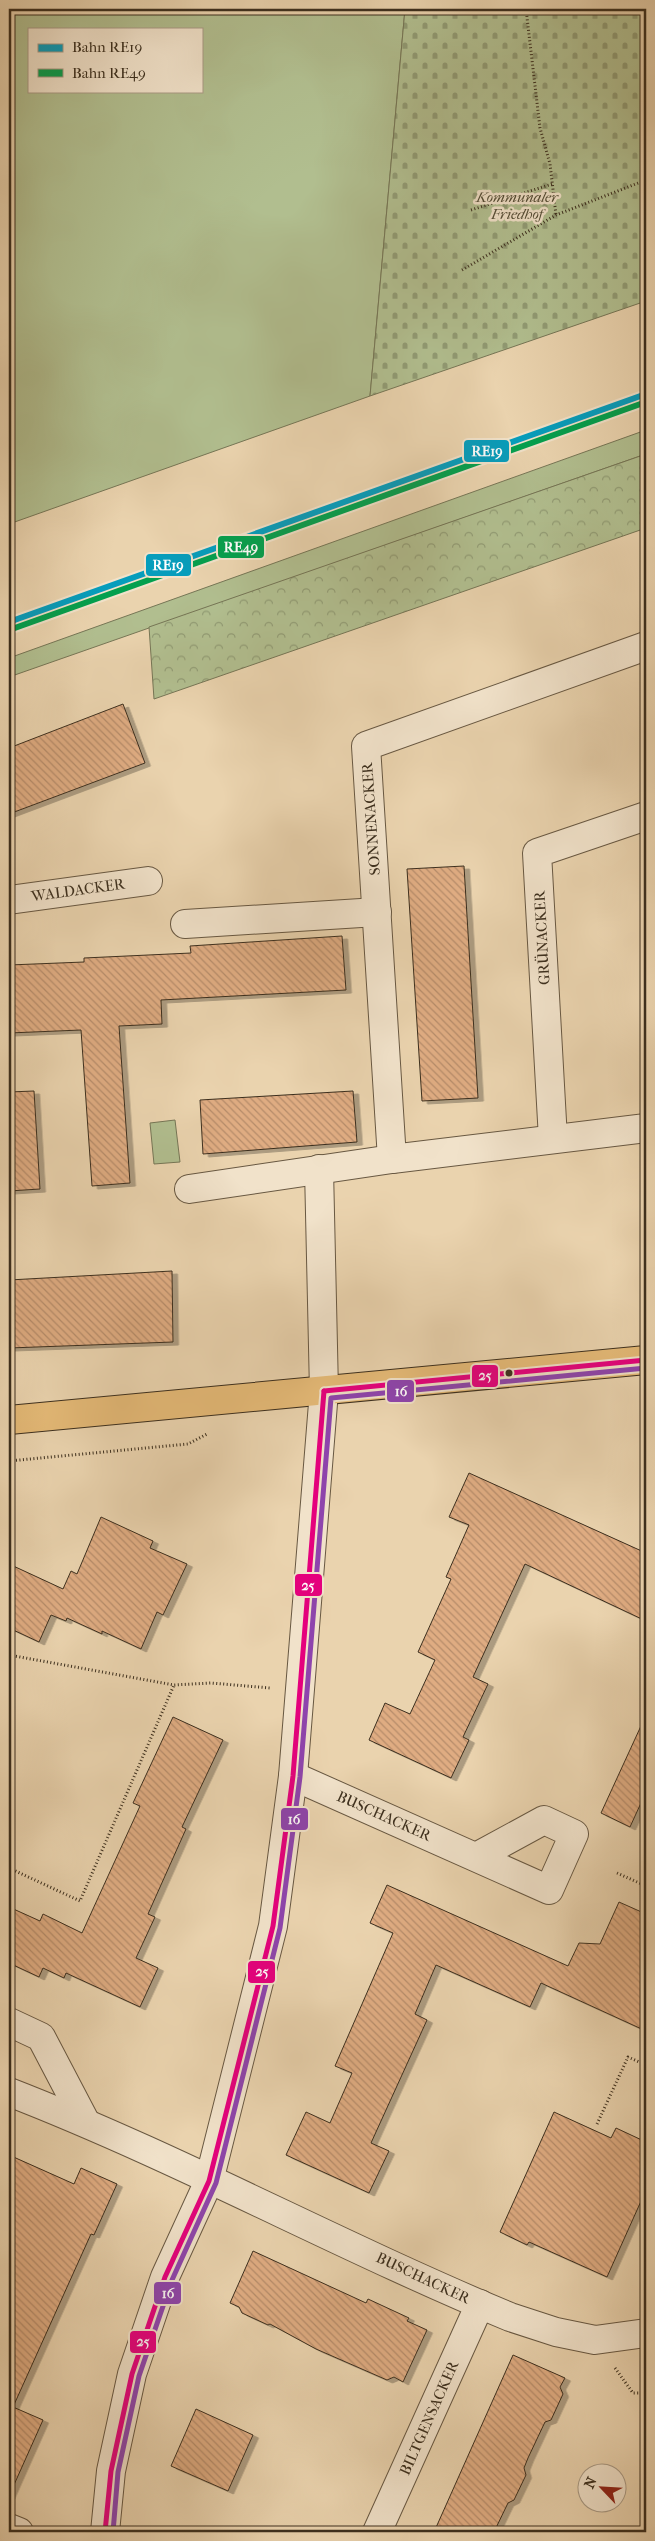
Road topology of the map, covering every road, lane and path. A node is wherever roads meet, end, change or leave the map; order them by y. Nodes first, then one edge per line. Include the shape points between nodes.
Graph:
1 (526, 9) edge
2 (646, 180) edge
3 (552, 184) junction
4 (471, 210) dead end
5 (556, 216) junction
6 (462, 270) dead end
7 (646, 646) edge
8 (646, 816) edge
9 (148, 880) dead end
10 (9, 900) edge
11 (377, 912) junction
12 (184, 924) dead end
13 (646, 1128) edge
14 (554, 1139) junction
15 (392, 1159) junction
16 (319, 1169) junction
17 (188, 1189) dead end
18 (646, 1360) edge
19 (324, 1391) junction
20 (9, 1420) edge
21 (214, 1432) dead end
22 (9, 1461) edge
23 (9, 1655) edge
24 (174, 1685) junction
25 (299, 1690) junction
26 (292, 1776) junction
27 (476, 1857) dead end
28 (9, 1868) edge
29 (617, 1873) dead end
30 (646, 1886) edge
31 (9, 2022) edge
32 (646, 2065) edge
33 (9, 2092) edge
34 (85, 2121) junction
35 (597, 2124) dead end
36 (209, 2181) junction
37 (12, 2245) dead end
38 (9, 2252) edge
39 (480, 2304) junction
40 (646, 2333) edge
41 (595, 2340) junction
42 (646, 2393) edge
43 (9, 2528) edge
44 (19, 2532) edge
45 (105, 2532) edge
46 (377, 2532) edge

1 - 3 path via 540,128
2 - 5 path
3 - 4 path
3 - 5 path
5 - 6 path
7 - 11 street, SONNENACKER via 366,746
8 - 14 street, GRÜNACKER via 537,853
9 - 10 street, WALDACKER
11 - 12 street
11 - 15 street, SONNENACKER
13 - 14 street
14 - 15 street
15 - 16 street
16 - 17 street
16 - 19 street
18 - 19 main road
19 - 20 main road
19 - 25 street
21 - 22 path via 188,1444
23 - 24 path
24 - 25 path via 211,1683
24 - 28 path via 80,1901
25 - 26 street
26 - 27 street, BUSCHACKER
26 - 36 street via 273,1926
29 - 30 path
31 - 34 street via 41,2037
32 - 35 path via 628,2057
33 - 34 street, BUSCHACKER
34 - 36 street, BUSCHACKER
36 - 39 street, BUSCHACKER
36 - 45 street via 165,2278 132,2374 111,2471
37 - 38 path
39 - 41 street, BUSCHACKER via 556,2332
39 - 46 street, BILTGENSACKER
40 - 41 street, BUSCHACKER
41 - 42 path via 633,2393
43 - 44 street

